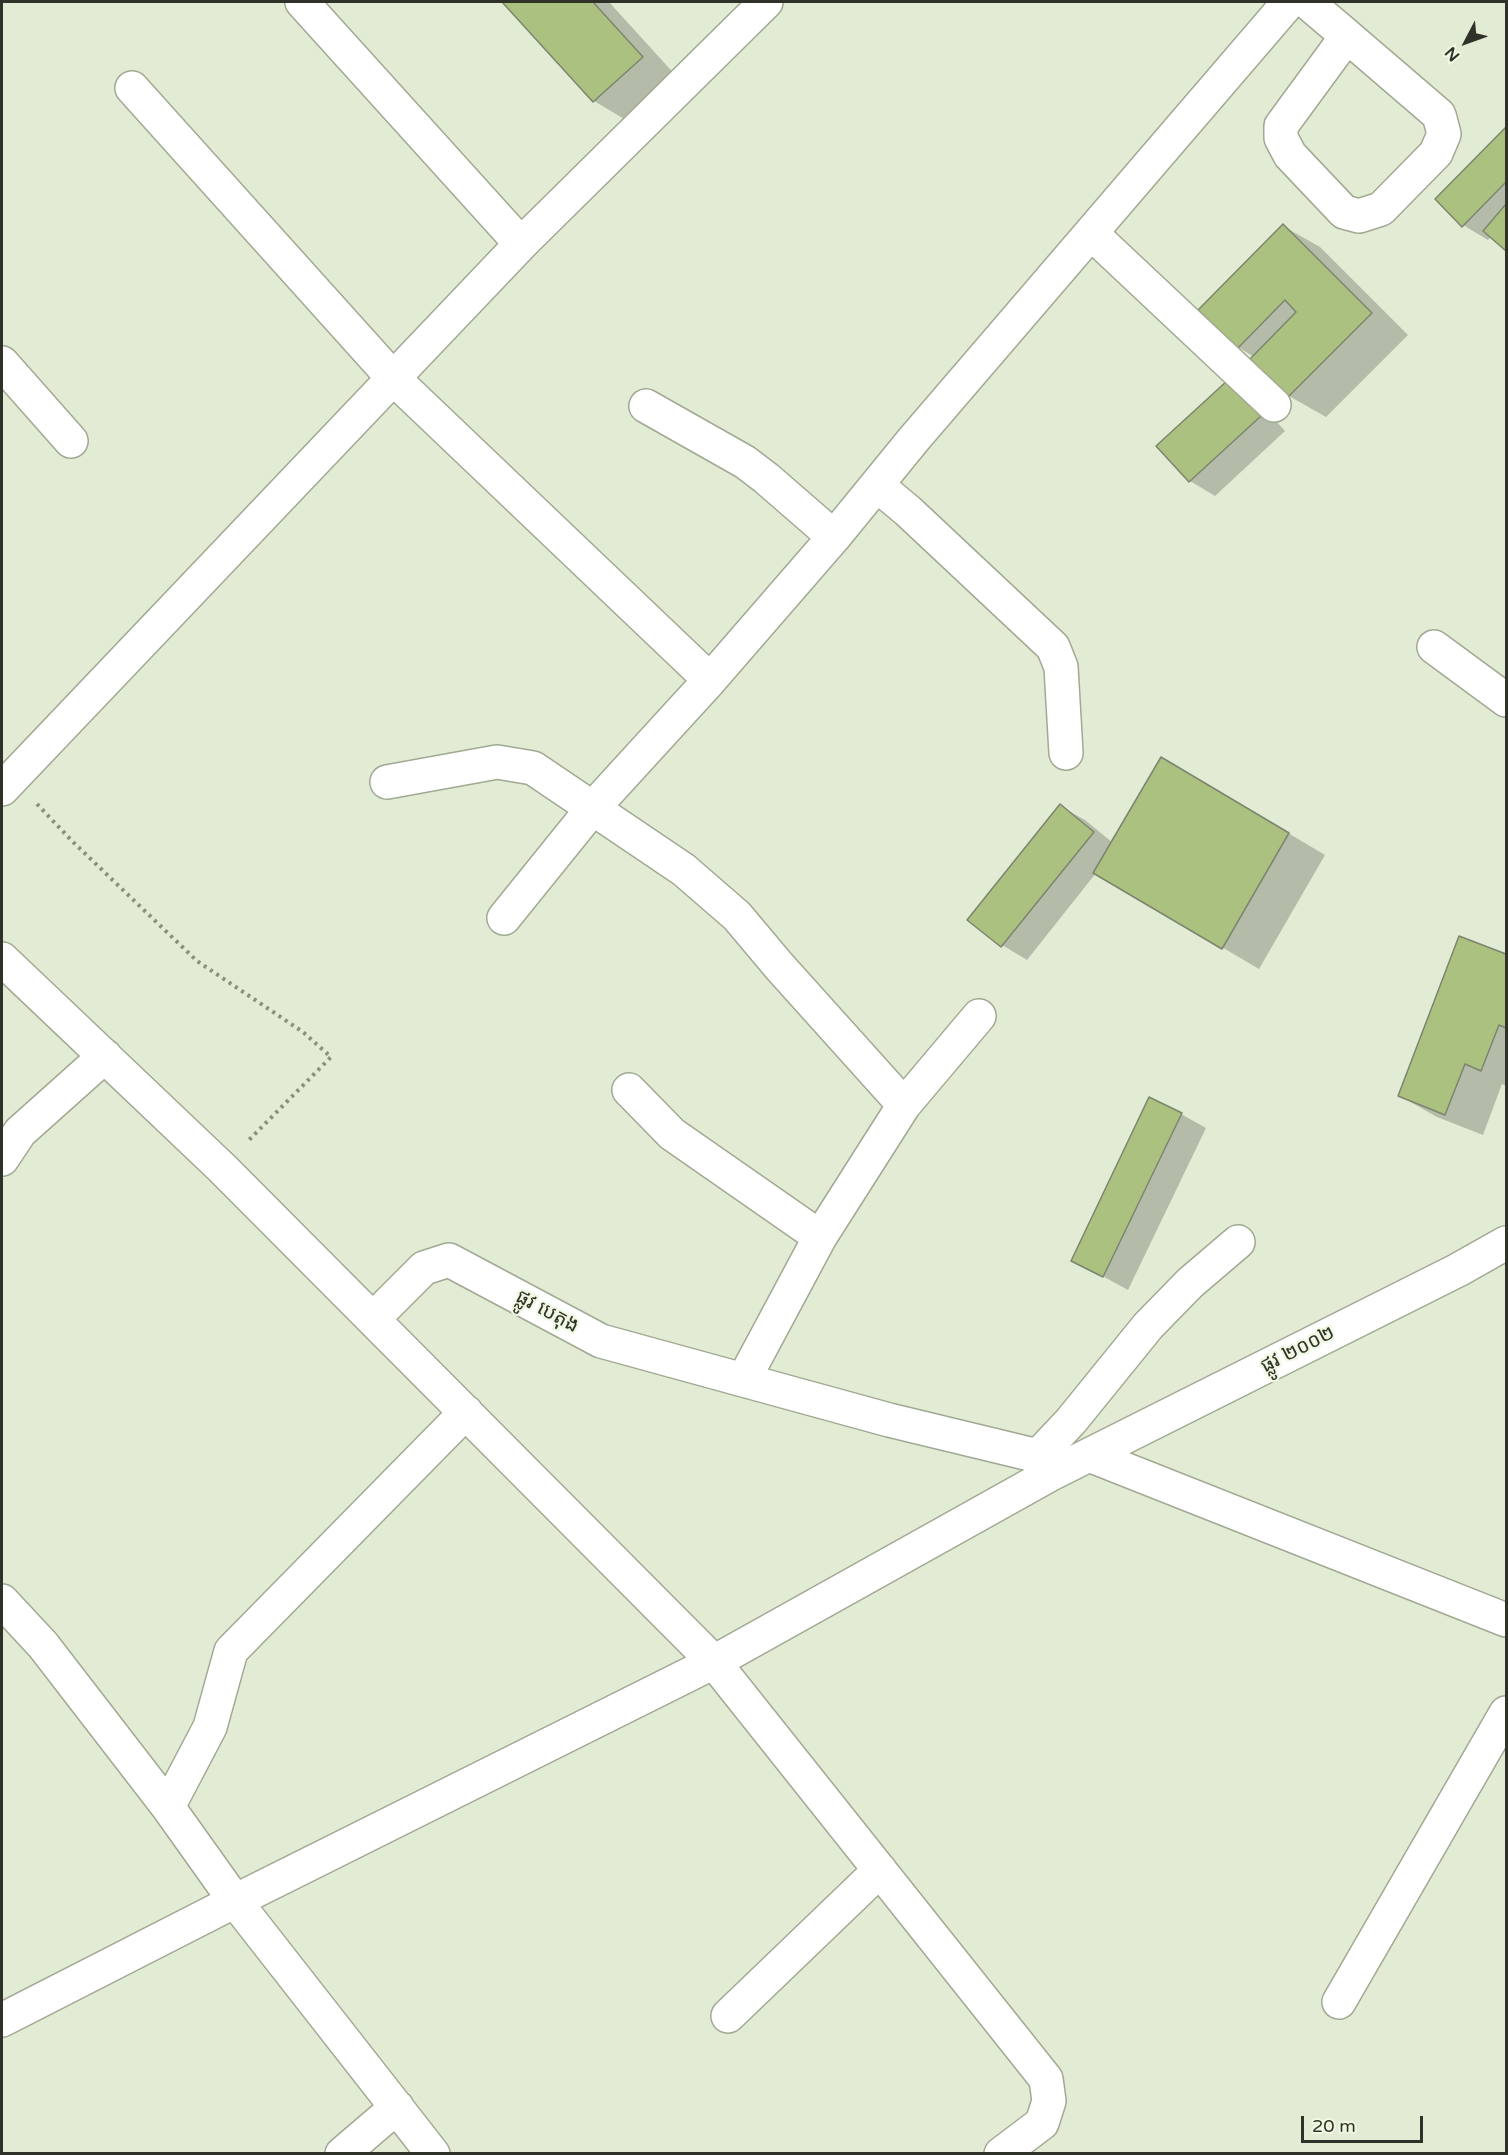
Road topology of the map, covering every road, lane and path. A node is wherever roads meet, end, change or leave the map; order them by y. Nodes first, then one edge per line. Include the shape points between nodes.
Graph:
1 (302, 2) edge
2 (766, 2) edge
3 (1289, 2) edge
4 (1306, 2) edge
5 (1347, 36) junction
6 (132, 88) dead end
7 (1091, 233) junction
8 (521, 244) junction
9 (2, 363) edge
10 (393, 378) junction
11 (1274, 405) dead end
12 (646, 406) dead end
13 (71, 441) dead end
14 (878, 486) junction
15 (834, 537) junction
16 (1434, 647) dead end
17 (710, 680) junction
18 (1506, 700) edge
19 (1066, 753) dead end
20 (387, 782) dead end
21 (6, 783) edge
22 (592, 809) junction
23 (504, 918) dead end
24 (2, 959) edge
25 (979, 1016) dead end
26 (105, 1056) junction
27 (629, 1090) dead end
28 (904, 1105) junction
29 (2, 1159) edge
30 (222, 1168) junction
31 (820, 1236) junction
32 (1238, 1242) dead end
33 (1506, 1242) edge
34 (373, 1319) junction
35 (744, 1379) junction
36 (466, 1413) junction
37 (1089, 1455) junction
38 (1044, 1465) junction
39 (2, 1601) edge
40 (1506, 1620) edge
41 (714, 1662) junction
42 (1506, 1713) edge
43 (168, 1807) junction
44 (880, 1870) junction
45 (236, 1901) junction
46 (1339, 2002) dead end
47 (728, 2016) dead end
48 (2, 2020) edge
49 (397, 2107) junction
50 (342, 2154) edge
51 (433, 2154) edge
52 (1001, 2154) edge

1 - 8 street
2 - 8 street
3 - 7 street
4 - 5 street
5 - 5 street via 1439,115 1444,134 1436,153 1381,209 1359,216 1344,212 1290,155 1281,138 1281,126
6 - 10 street
7 - 11 street
7 - 14 street
8 - 10 street
9 - 13 street
10 - 17 street
10 - 21 street
12 - 15 street via 744,462
14 - 15 street
14 - 19 street via 1053,647 1061,667
15 - 17 street
16 - 18 street
17 - 22 street
20 - 22 street via 497,762 533,768
21 - 30 path via 196,961 303,1032 331,1057
22 - 23 street
22 - 28 street via 684,870 737,916
24 - 26 street
25 - 28 street
26 - 29 street via 20,1132
26 - 30 street
27 - 31 street via 672,1134
28 - 31 street
30 - 34 street
31 - 35 street
32 - 38 street via 1148,1326 1071,1421
33 - 37 street, ផ្លូវ ២០០២ via 1458,1270
34 - 35 street, ផ្លូវ បេតុង via 424,1268 449,1260 601,1341
34 - 36 street
35 - 38 street, ផ្លូវ បេតុង
36 - 41 street
36 - 43 street via 231,1651 210,1727
37 - 38 street, ផ្លូវ ២០០២
37 - 40 street
38 - 41 street
39 - 43 street via 42,1645
41 - 44 street
41 - 45 street
42 - 46 street
43 - 45 street
44 - 47 street
44 - 52 street via 1046,2079 1049,2101 1042,2123
45 - 48 street
45 - 49 street
49 - 50 street
49 - 51 street

